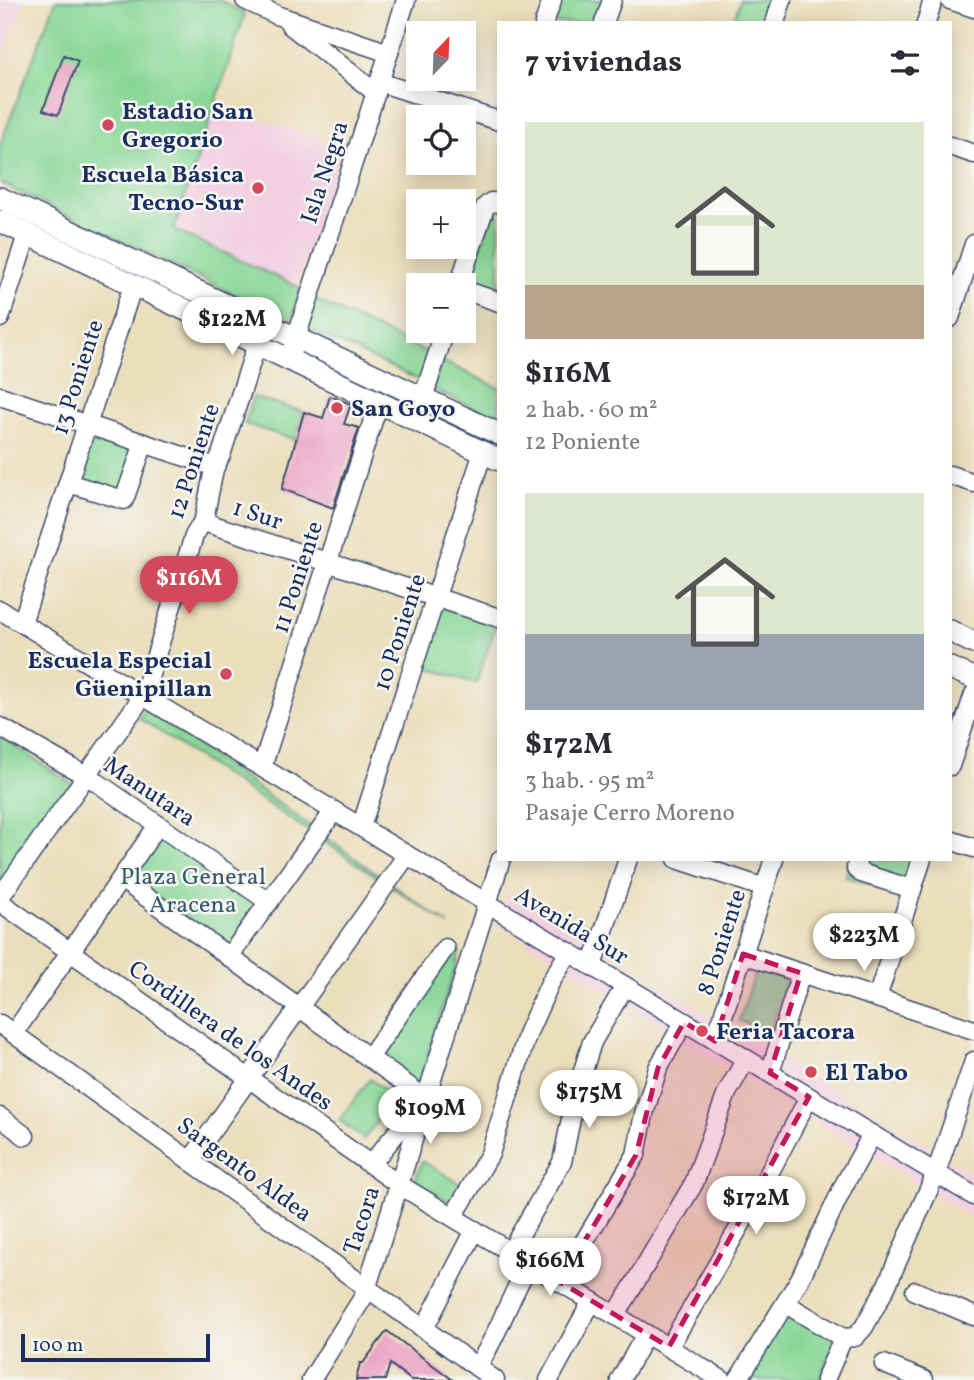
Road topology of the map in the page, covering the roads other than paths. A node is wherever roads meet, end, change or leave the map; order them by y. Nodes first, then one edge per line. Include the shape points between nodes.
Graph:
1 (245, 0) edge
2 (406, 0) edge
3 (552, 0) edge
4 (612, 0) edge
5 (782, 0) edge
6 (933, 0) edge
7 (279, 16) junction
8 (545, 21) edge
9 (605, 21) edge
10 (776, 21) edge
11 (927, 21) edge
12 (389, 53) junction
13 (378, 87) junction
14 (497, 120) edge
15 (952, 147) edge
16 (974, 154) edge
17 (0, 198) edge
18 (497, 203) edge
19 (0, 221) edge
20 (27, 235) junction
21 (974, 244) edge
22 (463, 273) edge
23 (969, 278) edge
24 (133, 285) junction
25 (954, 293) edge
26 (476, 294) edge
27 (497, 301) edge
28 (0, 318) edge
29 (264, 322) junction
30 (296, 337) junction
31 (441, 343) edge
32 (257, 345) junction
33 (289, 360) junction
34 (0, 396) edge
35 (423, 398) junction
36 (379, 402) junction
37 (88, 425) junction
38 (497, 433) edge
39 (144, 443) junction
40 (491, 456) edge
41 (214, 469) junction
42 (952, 476) edge
43 (974, 482) edge
44 (68, 483) junction
45 (204, 519) junction
46 (328, 562) junction
47 (436, 598) junction
48 (0, 610) edge
49 (497, 617) edge
50 (22, 623) junction
51 (952, 632) edge
52 (974, 643) edge
53 (952, 669) edge
54 (974, 678) edge
55 (974, 694) edge
56 (143, 696) junction
57 (0, 727) edge
58 (952, 760) edge
59 (262, 768) junction
60 (86, 776) junction
61 (334, 811) junction
62 (159, 825) junction
63 (361, 827) junction
64 (952, 841) edge
65 (974, 848) edge
66 (407, 855) junction
67 (500, 861) edge
68 (627, 861) edge
69 (683, 861) edge
70 (773, 861) edge
71 (858, 861) edge
72 (921, 861) edge
73 (121, 879) junction
74 (765, 888) junction
75 (912, 890) junction
76 (0, 900) edge
77 (269, 902) junction
78 (486, 903) junction
79 (445, 948) dead end
80 (70, 951) junction
81 (569, 952) junction
82 (743, 954) junction
83 (229, 957) junction
84 (592, 966) junction
85 (801, 973) junction
86 (625, 986) junction
87 (877, 998) junction
88 (299, 1008) junction
89 (684, 1022) junction
90 (7, 1028) edge
91 (974, 1030) edge
92 (715, 1040) junction
93 (369, 1058) junction
94 (746, 1059) junction
95 (974, 1061) edge
96 (770, 1073) junction
97 (249, 1078) junction
98 (809, 1097) junction
99 (425, 1098) junction
100 (0, 1117) edge
101 (872, 1135) junction
102 (25, 1136) dead end
103 (191, 1160) junction
104 (371, 1164) junction
105 (936, 1173) junction
106 (398, 1184) junction
107 (974, 1196) edge
108 (453, 1217) junction
109 (475, 1230) junction
110 (510, 1252) junction
111 (530, 1264) junction
112 (560, 1282) junction
113 (367, 1286) junction
114 (915, 1292) dead end
115 (593, 1301) junction
116 (786, 1304) junction
117 (616, 1315) junction
118 (974, 1316) edge
119 (424, 1329) junction
120 (646, 1334) junction
121 (843, 1338) junction
122 (669, 1348) junction
123 (884, 1364) dead end
124 (477, 1367) junction
125 (696, 1373) edge
126 (311, 1380) edge
127 (495, 1380) edge
128 (549, 1380) edge
129 (621, 1380) edge
130 (722, 1380) edge
131 (738, 1380) edge
132 (825, 1380) edge
133 (925, 1380) edge

1 - 7 street
2 - 12 street, Isla Negra
3 - 8 street
4 - 9 street
5 - 10 street
6 - 11 street
7 - 12 street
7 - 13 street
12 - 13 street, Isla Negra
13 - 14 street
13 - 30 street, Isla Negra
15 - 16 street
17 - 29 main road
18 - 22 street via 485,207
19 - 20 main road
20 - 24 main road
20 - 28 street
21 - 23 street
23 - 25 street
24 - 32 main road
24 - 37 street, 13 Poniente
26 - 27 street
29 - 30 main road
29 - 32 street, 12 Poniente
30 - 33 street, Isla Negra
30 - 35 main road
31 - 35 street
32 - 33 main road
32 - 41 street, 12 Poniente
33 - 36 main road
34 - 37 street, 1 Sur
35 - 38 main road
36 - 40 main road
36 - 46 street, 11 Poniente
37 - 39 street, 1 Sur
37 - 44 street, 13 Poniente
39 - 41 street, 1 Sur
39 - 44 street via 124,499
40 - 47 street, 10 Poniente
41 - 45 street, 12 Poniente
42 - 43 street
44 - 50 street, 13 Poniente
45 - 46 street, 1 Sur
45 - 56 street, 12 Poniente via 194,536
46 - 47 street, 1 Sur
46 - 59 street, 11 Poniente
47 - 49 street, 1 Sur
47 - 63 street, 10 Poniente
48 - 50 street, Avenida Sur
50 - 56 street, Avenida Sur
51 - 52 main road
53 - 54 main road
55 - 58 street
56 - 59 street, Avenida Sur
56 - 60 street, 12 Poniente
57 - 60 street, Manutara
59 - 61 street, Avenida Sur
60 - 62 street, Manutara
60 - 76 street, 12 Poniente
61 - 63 street, Avenida Sur
61 - 77 street
62 - 73 street
62 - 77 street, Manutara
63 - 66 street, Avenida Sur
64 - 65 street
66 - 78 street, Avenida Sur
66 - 88 street
67 - 78 street, Tacora
68 - 84 street
69 - 74 street
70 - 74 street, 8 Poniente
71 - 75 street via 856,869 861,873
72 - 75 street
73 - 80 street
73 - 83 street
74 - 82 street, 8 Poniente
75 - 87 street
76 - 80 street, Cordillera de los Andes
77 - 83 street
78 - 81 street, Avenida Sur
78 - 99 street, Tacora
79 - 93 street
80 - 90 street
80 - 97 street, Cordillera de los Andes
81 - 84 street, Avenida Sur
81 - 108 street via 528,1032 490,1154
82 - 85 street
82 - 92 street, 8 Poniente
83 - 88 street
84 - 86 street, Avenida Sur
85 - 87 street
85 - 96 street
86 - 89 street, Avenida Sur
86 - 110 street via 592,1042 562,1163
87 - 91 street
88 - 93 street
88 - 97 street
89 - 92 street, Avenida Sur
89 - 112 street via 658,1068 636,1155
90 - 103 street, Sargento Aldea
92 - 94 street, Avenida Sur
93 - 99 street
94 - 96 street, Avenida Sur
94 - 117 street via 727,1093 694,1183
95 - 105 street
96 - 98 street, Avenida Sur
97 - 103 street
97 - 104 street, Cordillera de los Andes
98 - 101 street, Avenida Sur
98 - 122 street
99 - 104 street
99 - 106 street, Tacora
100 - 102 street
101 - 105 street, Avenida Sur
101 - 116 street
103 - 113 street, Sargento Aldea
104 - 106 street, Cordillera de los Andes
105 - 107 street, Avenida Sur
105 - 121 street via 880,1300 858,1335
106 - 108 street, Cordillera de los Andes
106 - 113 street, Tacora
108 - 109 street, Cordillera de los Andes
109 - 110 street, Cordillera de los Andes
109 - 119 street
110 - 111 street, Cordillera de los Andes
111 - 112 street, Cordillera de los Andes
111 - 124 street
112 - 115 street, Cordillera de los Andes
113 - 119 street, Sargento Aldea
113 - 126 street, Tacora
114 - 118 street
115 - 117 street, Cordillera de los Andes
115 - 128 street
116 - 121 street
116 - 131 street
117 - 120 street, Cordillera de los Andes
119 - 124 street, Sargento Aldea
120 - 122 street, Cordillera de los Andes
120 - 129 street
121 - 132 street
122 - 125 street, Cordillera de los Andes
123 - 133 street
124 - 127 street, Sargento Aldea
125 - 130 street, Cordillera de los Andes

